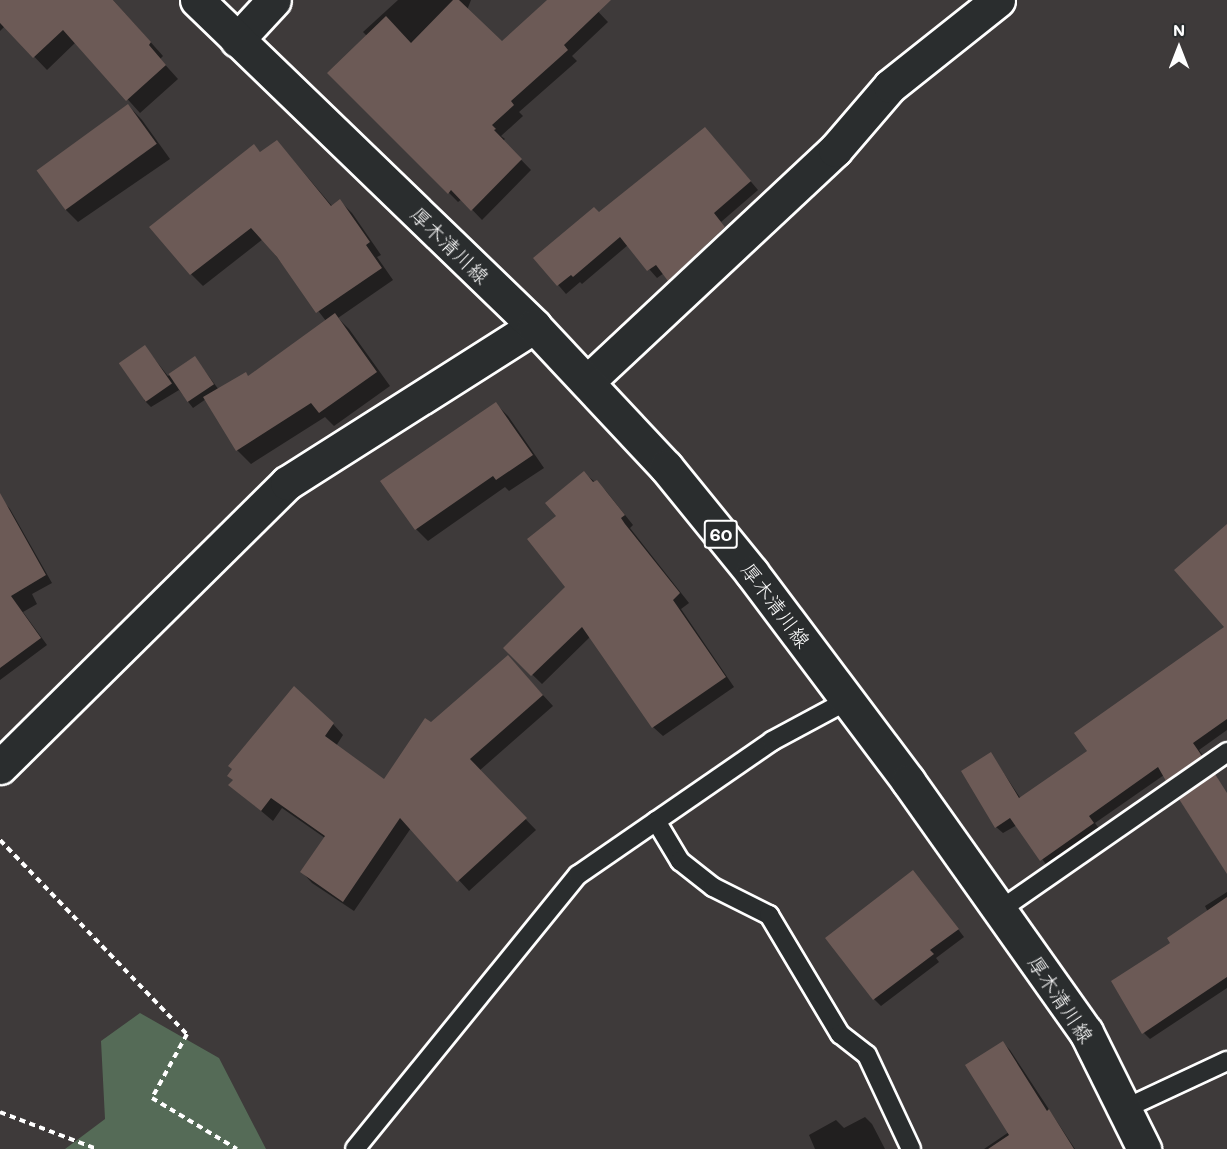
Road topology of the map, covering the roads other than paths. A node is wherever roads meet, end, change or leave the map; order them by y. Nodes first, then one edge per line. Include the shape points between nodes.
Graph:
1 (197, 0) edge
2 (274, 0) edge
3 (998, 0) edge
4 (237, 40) junction
5 (534, 326) junction
6 (587, 382) junction
7 (848, 700) junction
8 (1227, 752) edge
9 (0, 767) edge
10 (656, 821) junction
11 (1000, 910) junction
12 (1227, 1062) edge
13 (1124, 1109) junction
14 (355, 1149) edge
15 (911, 1149) edge
16 (1143, 1149) edge

1 - 4 main road, 厚木清川線 / 60
2 - 4 main road
3 - 6 main road via 890,86 835,150
4 - 5 main road, 厚木清川線 / 60
5 - 6 main road, 厚木清川線 / 60
5 - 9 main road via 287,483
6 - 7 main road, 厚木清川線 / 60 via 666,467
7 - 10 lane via 772,741
7 - 11 main road, 厚木清川線 / 60
8 - 11 lane
10 - 14 lane via 578,875
10 - 15 lane via 680,861 713,887 769,915 840,1034 867,1055
11 - 13 main road, 厚木清川線 / 60 via 1086,1032
12 - 13 lane
13 - 16 main road, 厚木清川線 / 60

